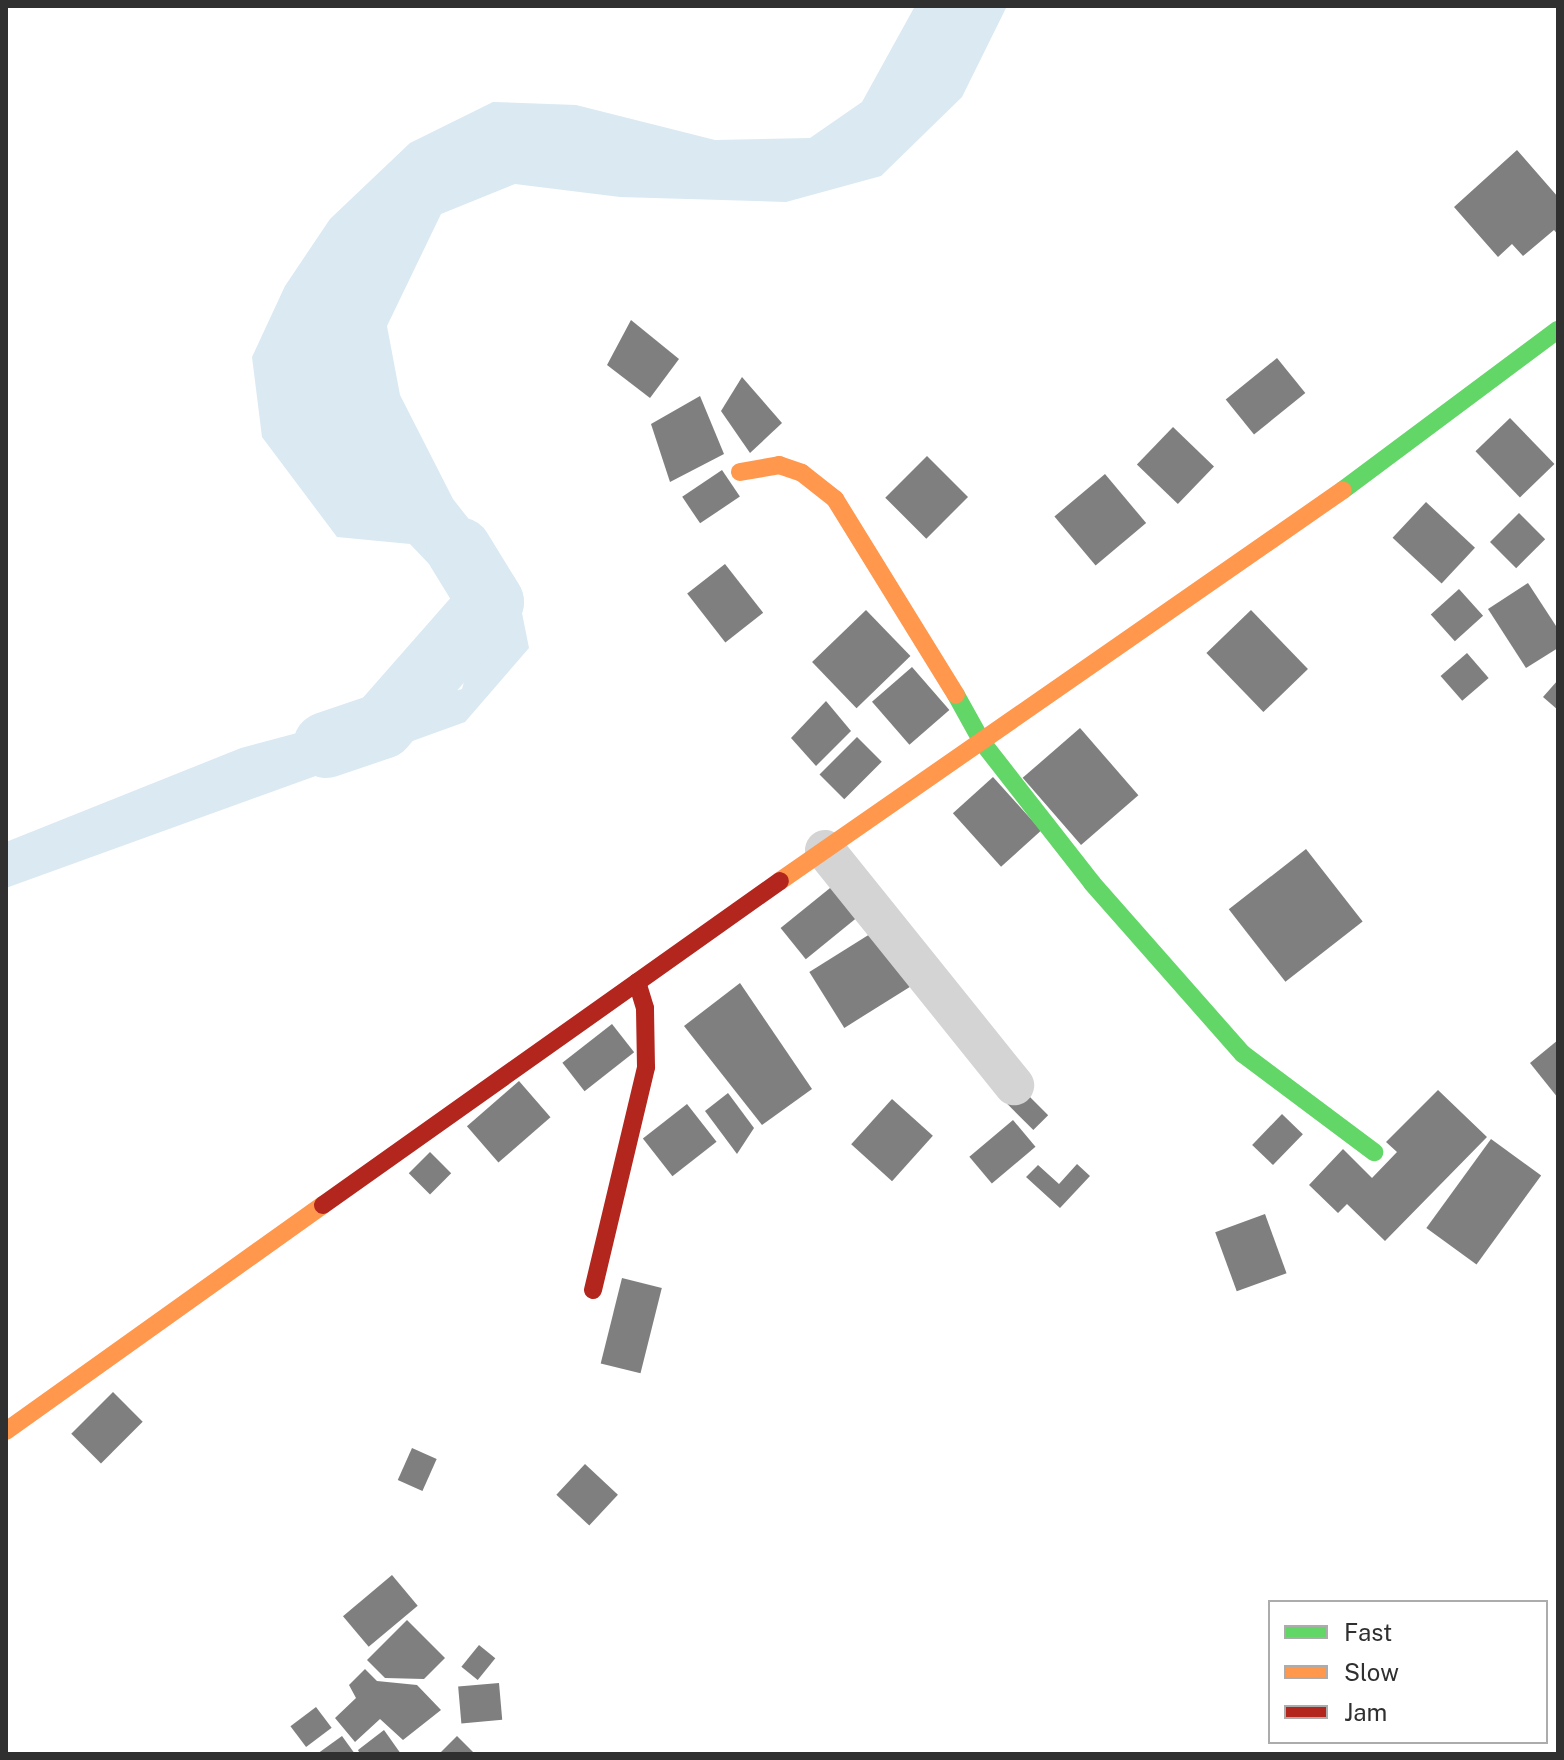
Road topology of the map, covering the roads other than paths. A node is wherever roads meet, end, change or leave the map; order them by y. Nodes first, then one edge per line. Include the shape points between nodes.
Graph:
1 (1558, 330) edge
2 (740, 472) dead end
3 (982, 742) junction
4 (825, 850) junction
5 (637, 982) junction
6 (1014, 1085) dead end
7 (1374, 1152) dead end
8 (593, 1290) dead end
9 (6, 1431) edge

1 - 3 street via 1303,520
2 - 3 street via 779,465 802,473 835,499 909,610
3 - 4 street
3 - 7 street via 1092,883 1243,1054
4 - 5 street
4 - 6 street
5 - 8 street via 645,1008 646,1067
5 - 9 street

